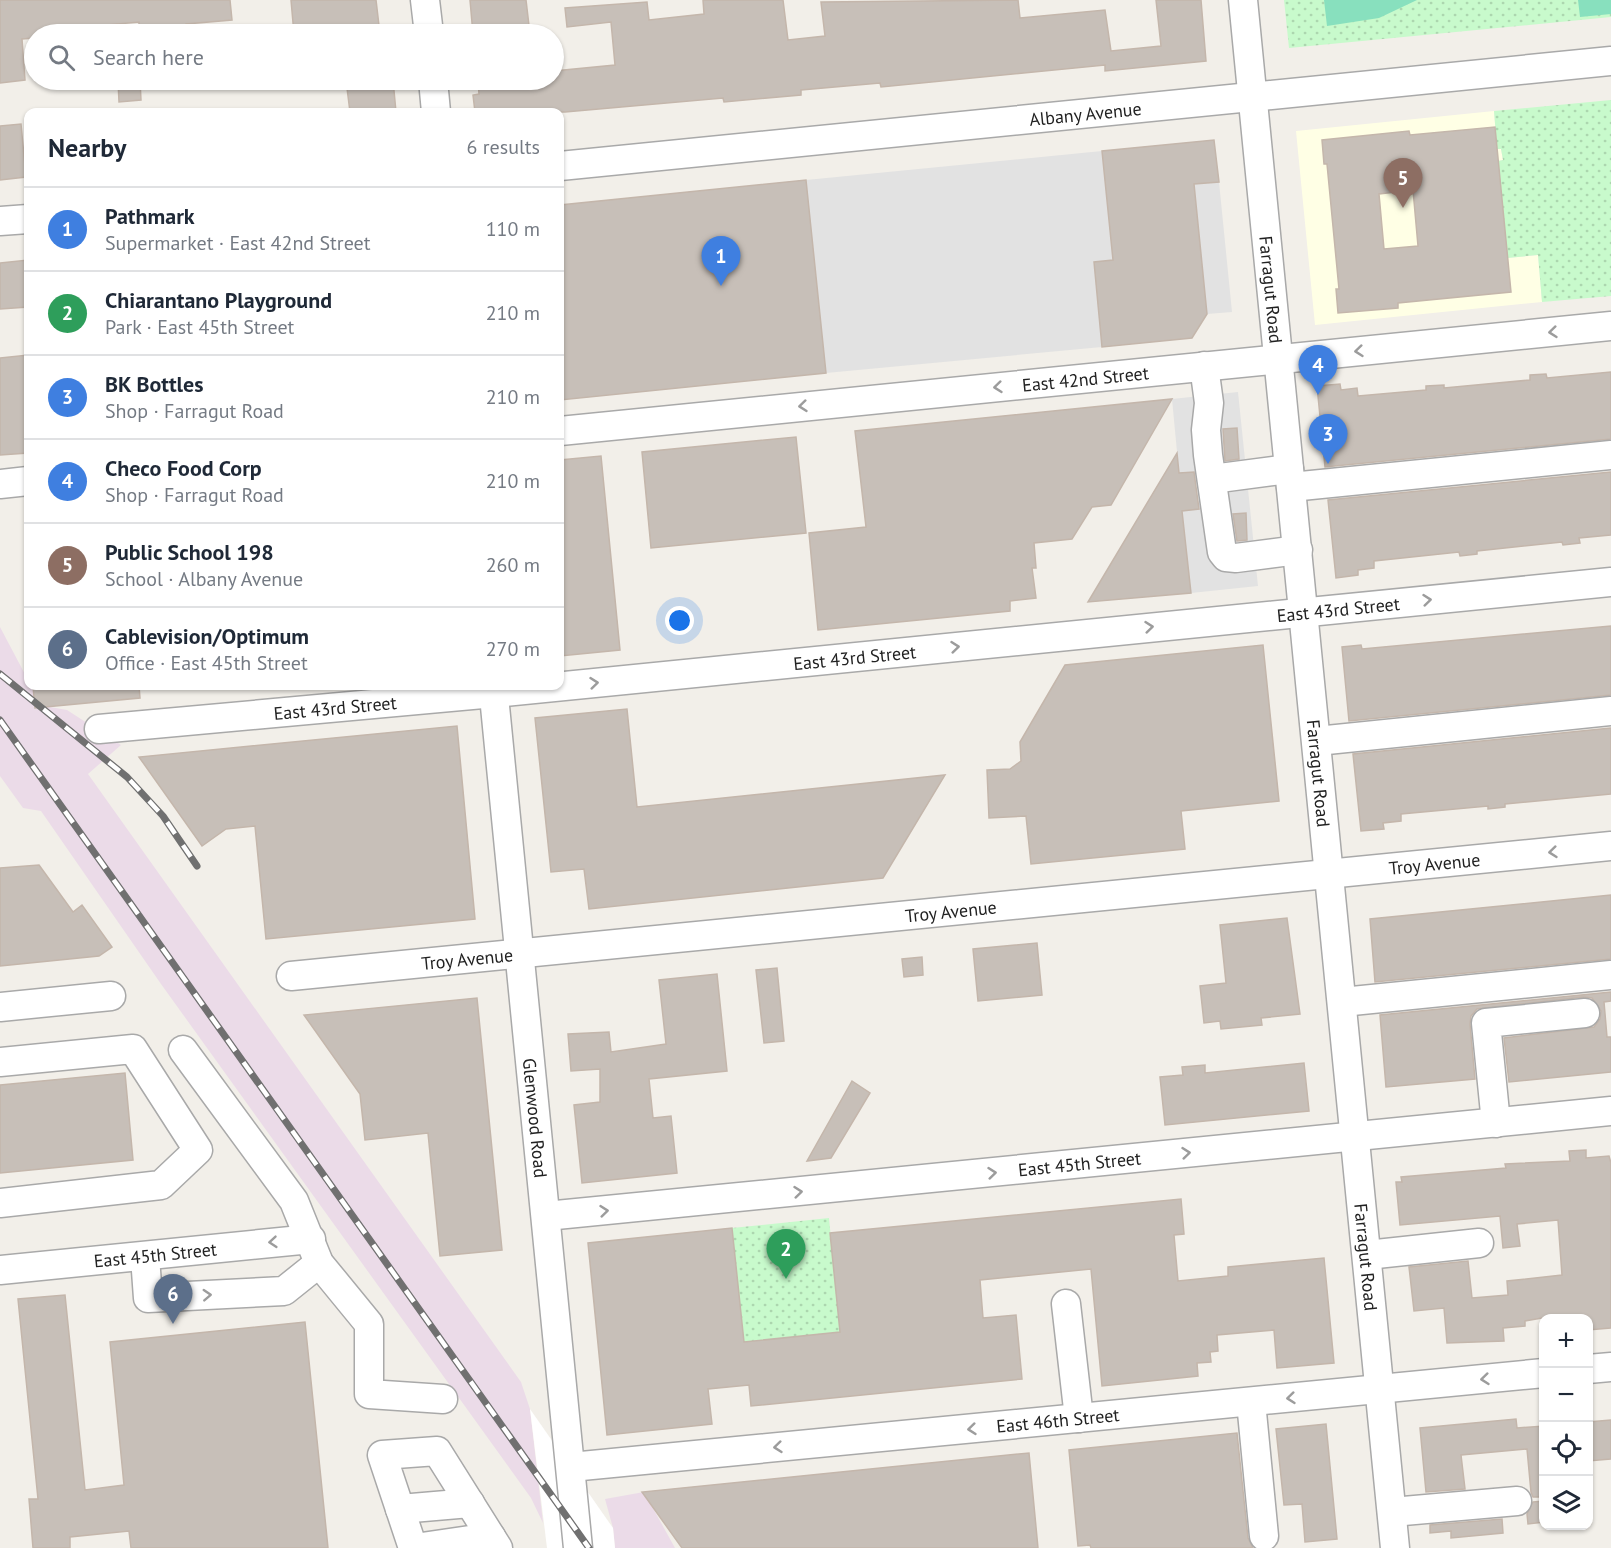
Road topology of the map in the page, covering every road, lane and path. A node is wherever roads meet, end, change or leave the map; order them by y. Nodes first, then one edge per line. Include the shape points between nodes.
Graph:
1 (425, 0) edge
2 (1243, 0) edge
3 (428, 24) edge
4 (1611, 61) edge
5 (434, 90) edge
6 (1252, 96) junction
7 (436, 108) edge
8 (564, 166) edge
9 (24, 219) edge
10 (0, 221) edge
11 (1611, 326) edge
12 (1279, 359) junction
13 (1204, 366) junction
14 (564, 431) edge
15 (1611, 455) edge
16 (1290, 478) junction
17 (1212, 479) junction
18 (24, 482) edge
19 (0, 484) edge
20 (1298, 550) junction
21 (1611, 582) edge
22 (1304, 612) junction
23 (564, 682) edge
24 (483, 690) edge
25 (493, 690) edge
26 (1611, 711) edge
27 (99, 729) dead end
28 (1317, 741) junction
29 (1611, 846) edge
30 (1330, 874) junction
31 (520, 955) junction
32 (1611, 975) edge
33 (291, 976) dead end
34 (111, 996) dead end
35 (1342, 1002) junction
36 (0, 1007) edge
37 (1586, 1014) dead end
38 (183, 1050) dead end
39 (0, 1062) edge
40 (1611, 1111) edge
41 (1496, 1123) junction
42 (1356, 1137) junction
43 (0, 1203) edge
44 (546, 1216) junction
45 (1479, 1243) dead end
46 (315, 1251) junction
47 (1367, 1255) junction
48 (145, 1257) junction
49 (0, 1270) edge
50 (1066, 1304) dead end
51 (1611, 1367) edge
52 (1593, 1369) edge
53 (1539, 1373) edge
54 (1380, 1388) junction
55 (443, 1399) dead end
56 (1251, 1402) junction
57 (1079, 1418) junction
58 (571, 1467) junction
59 (1517, 1501) dead end
60 (470, 1503) junction
61 (400, 1509) junction
62 (1392, 1512) junction
63 (1264, 1536) dead end
64 (495, 1542) edge
65 (414, 1548) edge
66 (578, 1548) edge
67 (1395, 1548) edge

1 - 3 street
2 - 6 street, Farragut Road
4 - 6 street, Albany Avenue
5 - 7 street
6 - 8 street, Albany Avenue
6 - 12 street, Farragut Road
9 - 10 street
11 -> 12 street, East 42nd Street
12 - 13 street, East 42nd Street
12 - 16 street, Farragut Road
13 -> 14 street, East 42nd Street
13 - 17 street
15 - 16 street
16 - 17 street
16 - 20 street, Farragut Road
17 - 20 street via 1222,552 1226,557
18 - 19 street
20 - 22 street, Farragut Road
22 -> 21 street, East 43rd Street
23 -> 22 street, East 43rd Street
22 - 28 street, Farragut Road
24 - 27 street, East 43rd Street
25 - 31 street, Glenwood Road
26 - 28 street
28 - 30 street, Farragut Road
29 -> 30 street, Troy Avenue
30 - 31 street, Troy Avenue
30 - 35 street, Farragut Road
31 - 33 street, Troy Avenue
31 - 44 street, Glenwood Road
32 - 35 street
34 - 36 street
35 - 42 street, Farragut Road
37 - 41 street via 1486,1023
38 - 46 street via 294,1201
39 - 43 street via 133,1049 198,1150 161,1185
40 - 41 street, East 45th Street
41 - 42 street, East 45th Street
44 -> 42 street, East 45th Street
42 - 47 street, Farragut Road
44 - 58 street, Glenwood Road
45 - 47 street
46 -> 48 street, East 45th Street via 236,1245
48 -> 46 street via 148,1298 284,1290
46 - 55 street via 369,1324 369,1395
47 - 54 street, Farragut Road
48 - 49 street, East 45th Street
50 - 57 street
51 - 52 street
53 -> 54 street, East 46th Street
54 -> 56 street, East 46th Street
54 - 62 street, Farragut Road
56 - 57 street, East 46th Street
56 - 63 street
57 -> 58 street, East 46th Street
58 - 66 street, Glenwood Road
59 - 62 street
60 - 61 street
60 - 61 street via 437,1451 382,1455
60 - 64 street
61 - 65 street
62 - 67 street, Farragut Road
64 - 65 street

